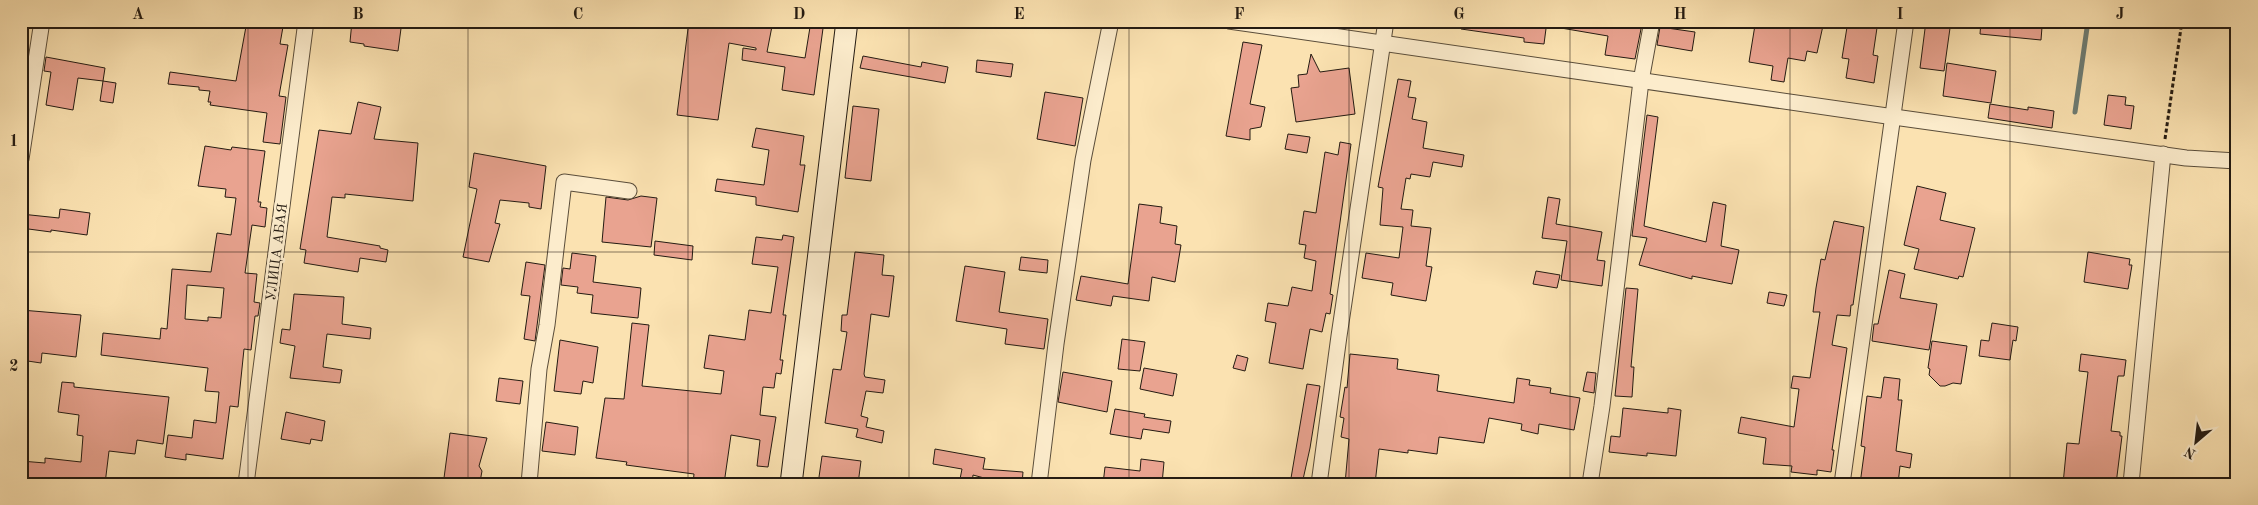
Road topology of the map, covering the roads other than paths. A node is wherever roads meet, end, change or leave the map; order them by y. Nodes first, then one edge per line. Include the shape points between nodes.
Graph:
1 (42, 21) edge
2 (306, 21) edge
3 (847, 21) edge
4 (1111, 21) edge
5 (1229, 21) edge
6 (1386, 21) edge
7 (1652, 21) edge
8 (1906, 21) edge
9 (1384, 44) junction
10 (1641, 81) junction
11 (1894, 117) junction
12 (2163, 154) junction
13 (21, 159) edge
14 (2237, 161) edge
15 (629, 191) dead end
16 (246, 484) edge
17 (529, 484) edge
18 (791, 484) edge
19 (1040, 484) edge
20 (1319, 484) edge
21 (1590, 484) edge
22 (1842, 484) edge
23 (2131, 484) edge

1 - 13 street
2 - 16 street, УЛИЦА АБАЯ
3 - 18 main road
4 - 19 street via 1083,160 1056,344
5 - 9 street
6 - 9 street
7 - 10 street
8 - 11 street
9 - 10 street
9 - 20 street via 1338,336
10 - 11 street
10 - 21 street
11 - 12 street
11 - 22 street
12 - 14 street
12 - 23 street
15 - 17 street via 564,182 539,369

